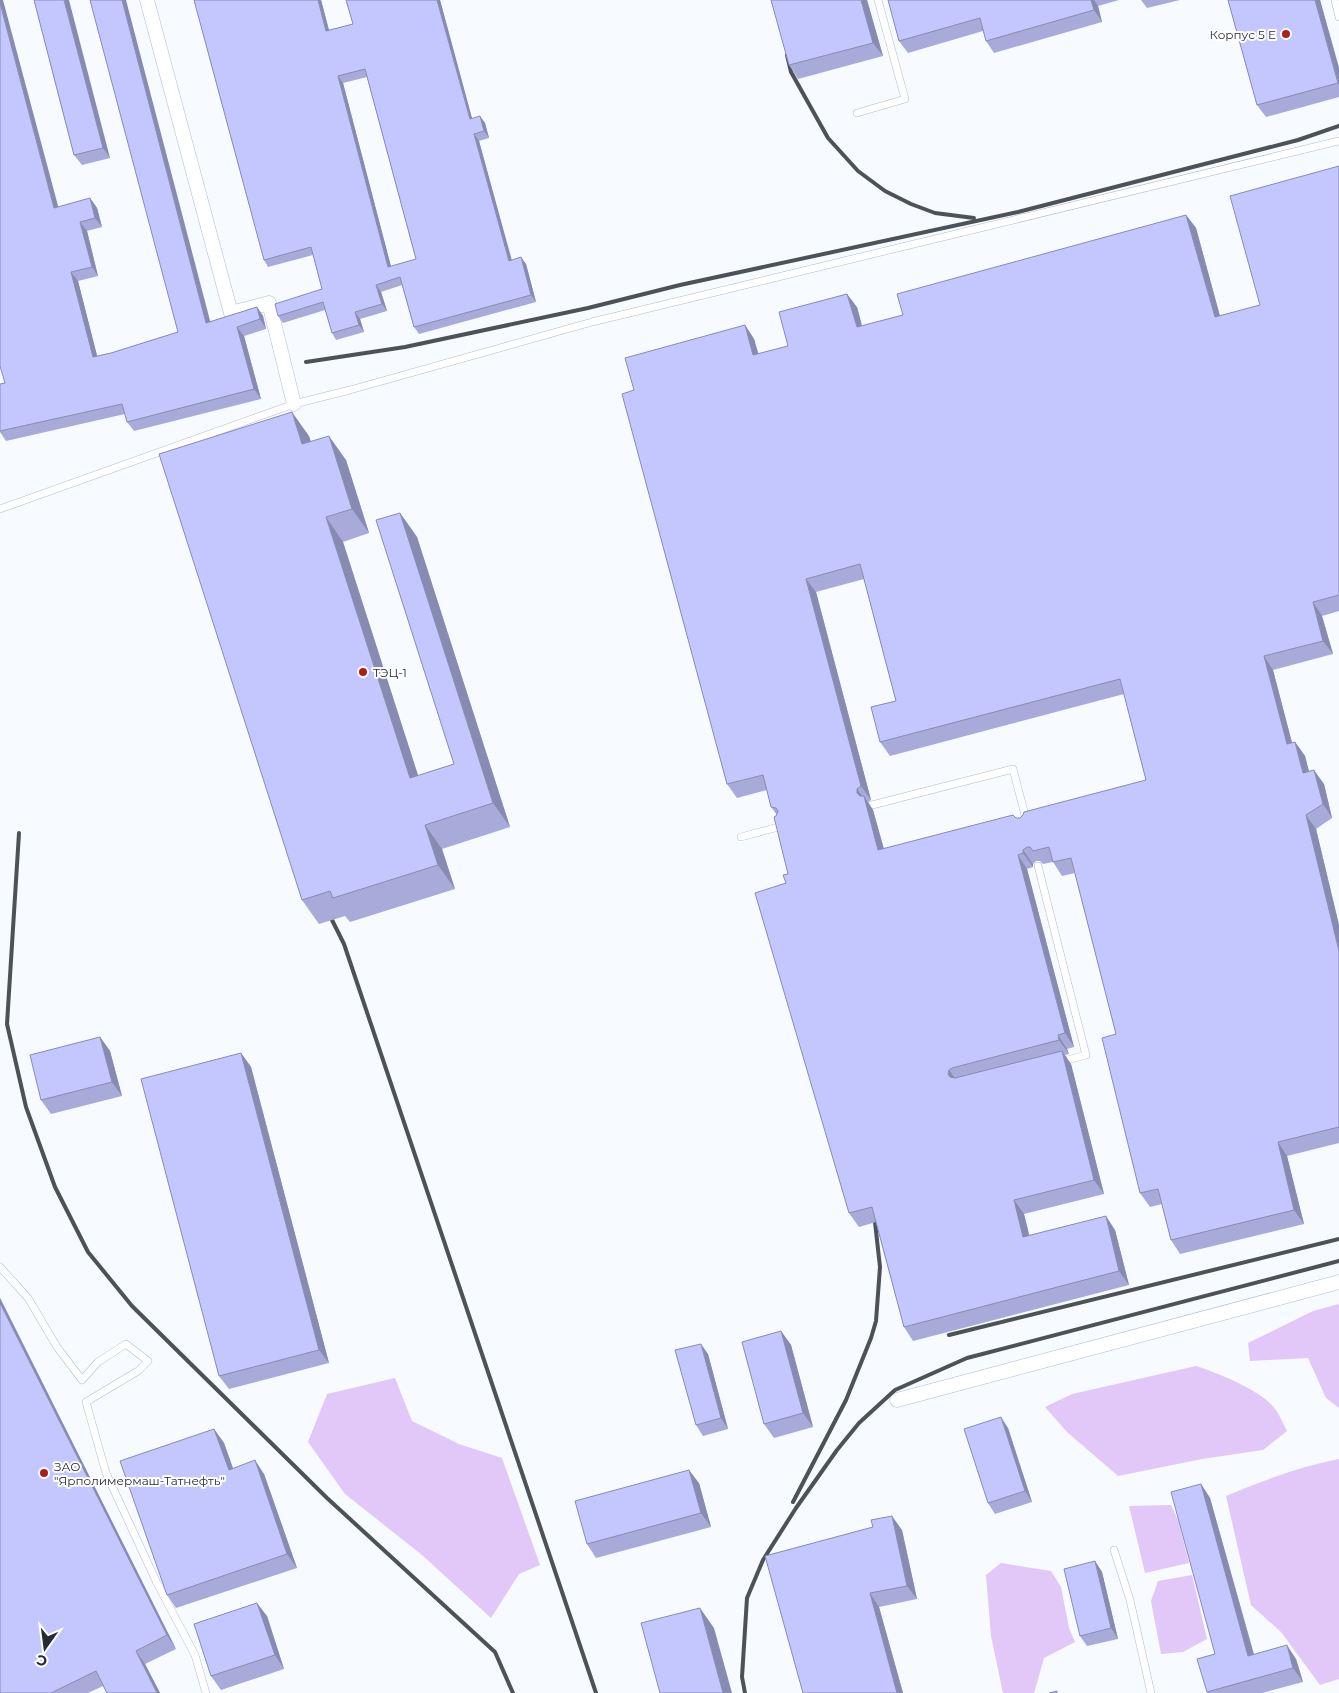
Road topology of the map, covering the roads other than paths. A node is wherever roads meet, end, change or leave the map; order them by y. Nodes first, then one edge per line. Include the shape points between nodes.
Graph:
1 (147, 0) edge
2 (878, 0) edge
3 (1335, 0) edge
4 (1339, 17) edge
5 (857, 113) dead end
6 (1339, 141) edge
7 (294, 404) junction
8 (0, 509) edge
9 (872, 805) dead end
10 (782, 826) edge
11 (1028, 827) edge
12 (741, 837) dead end
13 (1038, 866) edge
14 (1048, 1065) edge
15 (0, 1267) edge
16 (1339, 1282) edge
17 (897, 1400) dead end
18 (1114, 1550) dead end
19 (206, 1693) edge
20 (1151, 1693) edge

1 - 7 street via 231,313 269,303
2 - 5 lane via 905,99
3 - 4 lane
6 - 7 lane via 592,322
7 - 8 lane
9 - 11 lane via 1013,769
10 - 12 lane
13 - 14 lane via 1086,1055
15 - 19 lane via 28,1298 57,1347 82,1380 98,1362 126,1344 148,1361 86,1402 106,1473 157,1583 195,1655
16 - 17 street
18 - 20 lane via 1130,1600

